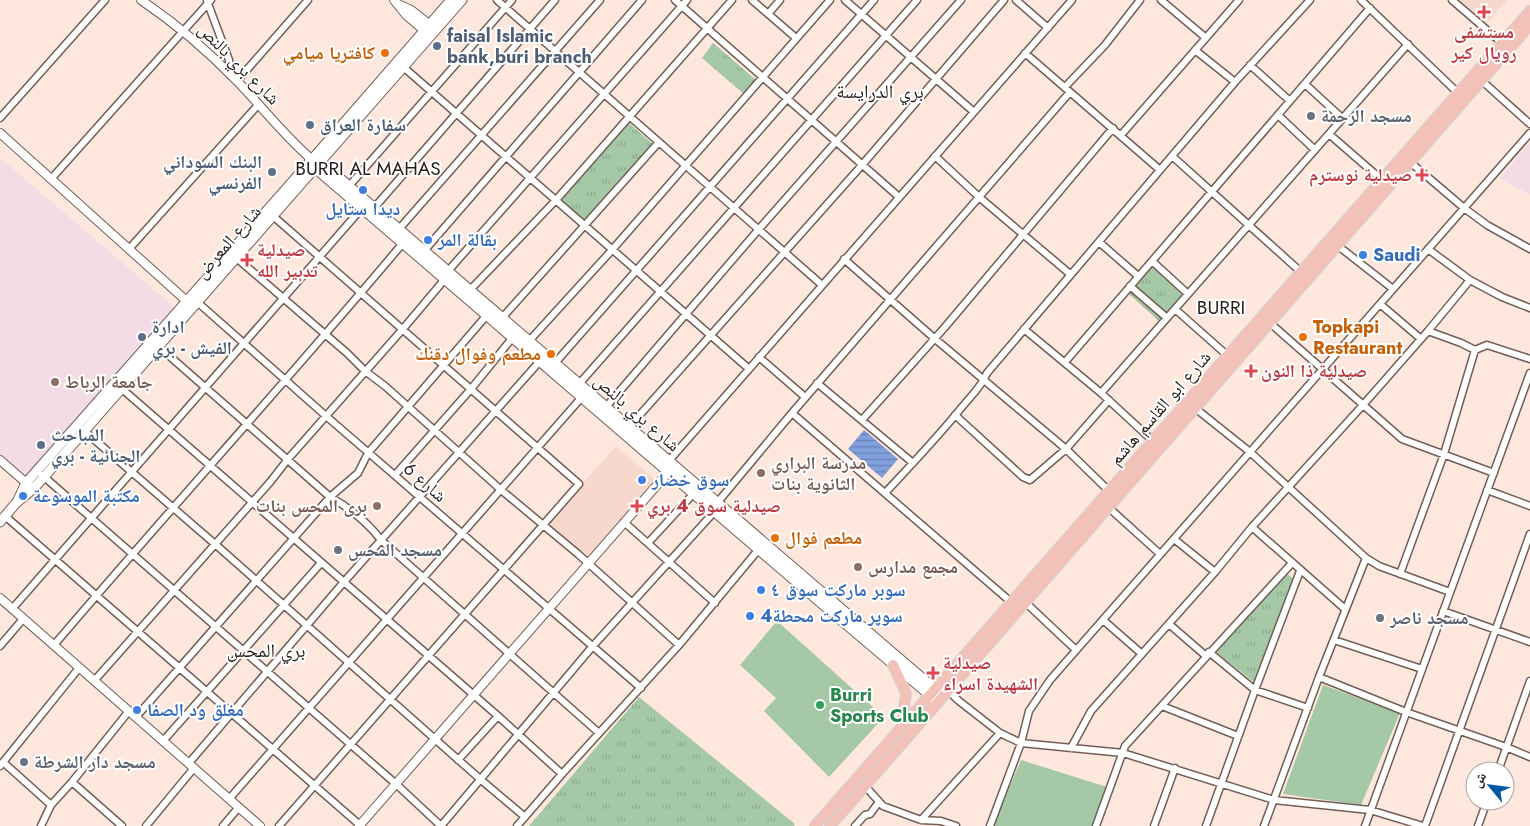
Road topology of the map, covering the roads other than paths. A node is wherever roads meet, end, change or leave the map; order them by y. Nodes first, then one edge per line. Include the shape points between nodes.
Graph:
1 (105, 0) edge
2 (141, 0) edge
3 (308, 0) edge
4 (451, 0) edge
5 (462, 0) edge
6 (497, 0) edge
7 (512, 0) edge
8 (555, 0) edge
9 (600, 0) edge
10 (642, 0) edge
11 (675, 0) edge
12 (687, 0) edge
13 (732, 0) edge
14 (752, 0) edge
15 (780, 0) edge
16 (830, 0) edge
17 (845, 0) edge
18 (874, 0) edge
19 (917, 0) edge
20 (961, 0) edge
21 (1004, 0) edge
22 (1016, 0) edge
23 (1072, 0) edge
24 (1140, 0) edge
25 (1161, 0) edge
26 (1239, 0) edge
27 (1310, 0) edge
28 (1361, 0) edge
29 (1452, 0) edge
30 (208, 1) edge
31 (396, 2) edge
32 (682, 6) junction
33 (505, 7) junction
34 (1370, 8) junction
35 (1530, 11) edge
36 (768, 14) junction
37 (862, 14) junction
38 (1530, 25) edge
39 (707, 28) junction
40 (1048, 28) junction
41 (530, 29) junction
42 (430, 30) junction
43 (182, 32) junction
44 (886, 34) junction
45 (796, 38) junction
46 (1206, 38) junction
47 (1502, 43) junction
48 (1408, 44) junction
49 (555, 50) junction
50 (1195, 50) junction
51 (1025, 54) junction
52 (911, 56) junction
53 (400, 65) junction
54 (1250, 65) junction
55 (579, 72) junction
56 (763, 77) junction
57 (234, 79) junction
58 (936, 80) junction
59 (1482, 80) junction
60 (1235, 82) junction
61 (1305, 84) junction
62 (1067, 90) junction
63 (432, 92) junction
64 (1458, 93) junction
65 (604, 94) junction
66 (788, 99) junction
67 (1290, 101) junction
68 (258, 104) junction
69 (974, 112) junction
70 (456, 113) junction
71 (1278, 115) junction
72 (630, 117) junction
73 (0, 118) edge
74 (1342, 118) junction
75 (812, 120) junction
76 (1530, 124) edge
77 (1113, 128) junction
78 (0, 133) edge
79 (1530, 133) edge
80 (1329, 134) junction
81 (481, 135) junction
82 (1121, 135) junction
83 (659, 142) junction
84 (836, 142) junction
85 (1315, 150) junction
86 (935, 156) junction
87 (1172, 156) junction
88 (506, 158) junction
89 (314, 161) junction
90 (1410, 162) junction
91 (862, 165) junction
92 (686, 166) junction
93 (1160, 170) junction
94 (530, 178) junction
95 (51, 179) junction
96 (1382, 180) junction
97 (349, 186) junction
98 (710, 187) junction
99 (1212, 192) junction
100 (979, 196) junction
101 (899, 197) junction
102 (556, 200) junction
103 (362, 208) junction
104 (374, 208) junction
105 (735, 208) junction
106 (1464, 208) junction
107 (273, 216) junction
108 (584, 225) junction
109 (1249, 225) junction
110 (398, 229) junction
111 (759, 229) junction
112 (1023, 233) junction
113 (1099, 242) junction
114 (403, 243) junction
115 (1337, 245) junction
116 (129, 249) junction
117 (1428, 249) junction
118 (1530, 249) edge
119 (612, 250) junction
120 (424, 251) junction
121 (784, 252) junction
122 (233, 255) junction
123 (319, 256) junction
124 (844, 259) junction
125 (1152, 261) junction
126 (636, 270) junction
127 (1301, 272) junction
128 (1070, 274) junction
129 (446, 275) junction
130 (1138, 276) junction
131 (1470, 280) junction
132 (822, 285) junction
133 (1130, 286) junction
134 (1393, 289) junction
135 (470, 290) junction
136 (661, 292) junction
137 (361, 293) junction
138 (1188, 294) junction
139 (283, 299) junction
140 (890, 300) junction
141 (192, 302) junction
142 (1380, 304) junction
143 (1530, 308) edge
144 (1175, 309) junction
145 (686, 314) junction
146 (487, 315) junction
147 (502, 318) junction
148 (1167, 318) junction
149 (1270, 323) junction
150 (1024, 329) junction
151 (402, 330) junction
152 (1428, 331) junction
153 (325, 335) junction
154 (710, 335) junction
155 (513, 337) junction
156 (934, 338) junction
157 (1421, 339) junction
158 (529, 341) junction
159 (244, 344) junction
160 (158, 346) junction
161 (1475, 350) junction
162 (759, 356) junction
163 (1228, 356) junction
164 (1530, 359) edge
165 (540, 361) junction
166 (1065, 362) junction
167 (555, 363) junction
168 (444, 366) junction
169 (748, 368) junction
170 (1322, 370) junction
171 (365, 372) junction
172 (1530, 374) edge
173 (286, 380) junction
174 (984, 380) junction
175 (818, 383) junction
176 (579, 384) junction
177 (206, 387) junction
178 (121, 388) junction
179 (471, 389) junction
180 (1101, 393) junction
181 (582, 397) junction
182 (806, 397) junction
183 (1109, 400) junction
184 (1363, 405) junction
185 (407, 407) junction
186 (606, 407) junction
187 (1196, 408) junction
188 (496, 411) junction
189 (792, 413) junction
190 (955, 415) junction
191 (326, 416) junction
192 (862, 420) junction
193 (247, 424) junction
194 (629, 427) junction
195 (80, 428) junction
196 (168, 430) junction
197 (435, 430) junction
198 (1153, 440) junction
199 (538, 448) junction
200 (1066, 449) junction
201 (460, 452) junction
202 (1250, 452) junction
203 (368, 453) junction
204 (1444, 454) junction
205 (288, 459) junction
206 (0, 460) edge
207 (913, 463) junction
208 (210, 466) junction
209 (669, 466) junction
210 (132, 472) junction
211 (1494, 473) junction
212 (40, 474) junction
213 (395, 475) junction
214 (29, 486) junction
215 (1289, 487) junction
216 (500, 489) junction
217 (1487, 490) junction
218 (1110, 491) junction
219 (694, 493) junction
220 (884, 493) junction
221 (330, 497) junction
222 (420, 498) junction
223 (252, 501) junction
224 (1530, 506) edge
225 (716, 507) junction
226 (1108, 507) junction
227 (172, 508) junction
228 (91, 517) junction
229 (3, 519) edge
230 (624, 522) junction
231 (543, 525) junction
232 (1252, 528) junction
233 (462, 533) junction
234 (1530, 534) edge
235 (293, 538) junction
236 (1174, 539) junction
237 (382, 541) junction
238 (648, 542) junction
239 (214, 544) junction
240 (759, 549) junction
241 (1160, 554) junction
242 (133, 555) junction
243 (1366, 558) junction
244 (54, 559) junction
245 (668, 562) junction
246 (321, 563) junction
247 (588, 563) junction
248 (1292, 563) junction
249 (504, 570) junction
250 (1300, 571) junction
251 (1215, 572) junction
252 (1400, 574) junction
253 (424, 578) junction
254 (256, 582) junction
255 (343, 583) junction
256 (173, 590) junction
257 (1450, 592) junction
258 (97, 595) junction
259 (0, 598) edge
260 (1011, 602) junction
261 (1025, 602) junction
262 (632, 603) junction
263 (715, 603) junction
264 (283, 606) junction
265 (12, 609) junction
266 (549, 609) junction
267 (1345, 609) junction
268 (1443, 611) junction
269 (465, 613) junction
270 (23, 619) junction
271 (386, 620) junction
272 (1103, 620) junction
273 (1169, 624) junction
274 (307, 626) junction
275 (216, 627) junction
276 (1496, 629) junction
277 (137, 632) junction
278 (1334, 640) junction
279 (1530, 642) edge
280 (54, 645) junction
281 (679, 645) junction
282 (0, 646) edge
283 (592, 647) junction
284 (1076, 650) junction
285 (243, 651) junction
286 (510, 653) junction
287 (1142, 654) junction
288 (1207, 654) junction
289 (428, 655) junction
290 (348, 663) junction
291 (893, 665) junction
292 (79, 668) junction
293 (180, 668) junction
294 (1422, 669) junction
295 (267, 672) junction
296 (1319, 677) junction
297 (94, 681) junction
298 (1530, 681) edge
299 (640, 688) junction
300 (1255, 690) junction
301 (208, 691) junction
302 (554, 693) junction
303 (939, 693) junction
304 (474, 695) junction
305 (390, 698) junction
306 (1162, 706) junction
307 (309, 708) junction
308 (1308, 708) junction
309 (129, 711) junction
310 (1406, 712) junction
311 (231, 713) junction
312 (498, 716) junction
313 (136, 717) junction
314 (902, 728) junction
315 (1459, 731) junction
316 (599, 733) junction
317 (1000, 733) junction
318 (518, 735) junction
319 (1238, 736) junction
320 (435, 739) junction
321 (163, 741) junction
322 (1021, 743) junction
323 (350, 744) junction
324 (1506, 747) junction
325 (1071, 748) junction
326 (272, 750) junction
327 (1122, 753) junction
328 (1530, 757) edge
329 (458, 760) junction
330 (1501, 761) edge
331 (1, 764) edge
332 (191, 765) junction
333 (1174, 768) junction
334 (562, 774) junction
335 (480, 779) junction
336 (72, 782) junction
337 (396, 784) junction
338 (1221, 784) junction
339 (314, 786) junction
340 (865, 786) junction
341 (229, 799) junction
342 (1274, 800) junction
343 (878, 802) junction
344 (51, 805) junction
345 (238, 807) junction
346 (1370, 810) junction
347 (1483, 811) edge
348 (525, 817) junction
349 (921, 820) junction
350 (45, 824) edge
351 (940, 824) edge
352 (122, 826) edge
353 (146, 826) edge
354 (223, 826) edge
355 (260, 826) edge
356 (279, 826) edge
357 (360, 826) edge
358 (441, 826) edge
359 (517, 826) edge
360 (815, 826) edge
361 (830, 826) edge
362 (855, 826) edge
363 (956, 826) edge
364 (990, 826) edge
365 (1096, 826) edge
366 (1154, 826) edge
367 (1206, 826) edge
368 (1264, 826) edge
369 (1365, 826) edge
370 (1424, 826) edge
371 (1478, 826) edge

1 - 73 street
2 - 43 street, شارع بري بالنص
3 - 57 street
4 - 42 main road, شارع المعرض
5 - 42 main road, شارع المعرض
6 - 33 street
7 - 33 street
8 - 41 street
9 - 49 street
10 - 55 street
11 - 32 street
12 - 32 street
13 - 39 street
14 - 36 street
15 - 36 street
16 - 45 street
17 - 37 street
18 - 37 street
19 - 44 street
20 - 52 street
21 - 58 street
22 - 40 street
23 - 40 street
24 - 62 street
25 - 46 street
26 - 46 street
27 - 54 street
28 - 34 street
29 - 47 street
30 - 43 street
30 - 57 street
31 - 42 street via 411,10
32 - 39 street
32 - 65 street
33 - 41 street
33 - 63 street
34 - 48 street
34 - 61 street
35 - 47 main road, شارع ابو القاسم هاشم
36 - 45 street
37 - 44 street
37 - 66 street
38 - 59 main road, شارع ابو القاسم هاشم
39 - 56 street
39 - 72 street
40 - 51 street
41 - 49 street
41 - 70 street
42 - 53 main road, شارع المعرض
43 - 57 street, شارع بري بالنص
43 - 95 street
44 - 52 street
44 - 75 street
45 - 56 street
46 - 50 street
47 - 64 main road, شارع ابو القاسم هاشم
48 - 64 street
48 - 74 street
49 - 55 street
49 - 81 street
50 - 60 street
50 - 82 street
51 - 62 street
51 - 69 street
52 - 58 street
52 - 84 street
53 - 63 street
53 - 89 main road, شارع المعرض
54 - 60 street
54 - 67 street
55 - 65 street
55 - 88 street
56 - 66 street
56 - 92 street
57 - 68 street, شارع بري بالنص
58 - 69 street
58 - 91 street
59 - 76 street
59 - 90 main road, شارع ابو القاسم هاشم
60 - 87 street
61 - 67 street
61 - 74 street
62 - 77 street
62 - 100 street
63 - 70 street
63 - 97 street
64 - 96 main road, شارع ابو القاسم هاشم
65 - 72 street
65 - 94 street
66 - 75 street
66 - 98 street
67 - 71 street
68 - 89 street, شارع بري بالنص
68 - 116 street
69 - 86 street
70 - 81 street
70 - 104 street
71 - 85 street
71 - 99 street
72 - 83 street
72 - 102 street
74 - 80 street
75 - 84 street
75 - 105 street
77 - 82 street
77 - 112 street
78 - 95 street
79 - 106 street
80 - 85 street
80 - 96 street
81 - 88 street
81 - 110 street
82 - 93 street
83 - 92 street
83 - 108 street
84 - 91 street
84 - 111 street
85 - 109 street
86 - 100 street
86 - 101 street
87 - 93 street
87 - 99 street
88 - 94 street
88 - 120 street
89 - 97 main road, شارع بري بالنص
89 - 103 main road, شارع بري بالنص
89 - 107 main road, شارع المعرض
89 - 122 main road, شارع المعرض
90 - 106 street
90 - 115 main road, شارع ابو القاسم هاشم
91 - 101 street
91 - 121 street
92 - 98 street
92 - 119 street
93 - 113 street
94 - 102 street
94 - 129 street
95 - 116 street
96 - 127 main road, شارع ابو القاسم هاشم
97 - 104 main road, شارع بري بالنص
98 - 105 street
98 - 126 street
99 - 109 street
99 - 125 street
100 - 112 street
100 - 140 street
101 - 124 street
102 - 108 street
102 - 135 street
103 - 114 main road, شارع بري بالنص
103 - 123 street
104 - 110 main road, شارع بري بالنص
105 - 111 street
105 - 136 street
106 - 117 street
106 - 118 street
107 - 122 main road, شارع المعرض
107 - 123 street
108 - 119 street
108 - 147 street
109 - 127 street
109 - 138 street
110 - 120 main road, شارع بري بالنص
111 - 121 street
111 - 145 street
112 - 128 street
112 - 156 street
113 - 128 street
113 - 130 street
114 - 129 main road, شارع بري بالنص
114 - 137 street
115 - 134 street
115 - 149 main road, شارع ابو القاسم هاشم
116 - 141 street
117 - 131 street
117 - 134 street
119 - 126 street
119 - 158 street
120 - 129 main road, شارع بري بالنص
121 - 132 street
121 - 154 street
122 - 139 street
122 - 141 main road, شارع المعرض
123 - 137 street
123 - 139 street
124 - 132 street
124 - 140 street
125 - 130 street
125 - 138 street
126 - 136 street
126 - 167 street
127 - 163 main road, شارع ابو القاسم هاشم
128 - 150 street
129 - 135 main road, شارع بري بالنص
129 - 146 main road, شارع بري بالنص
129 - 151 street
130 - 133 street
131 - 143 street
131 - 152 street
132 - 162 street
133 - 148 street
133 - 166 street
134 - 142 street
135 - 147 main road, شارع بري بالنص
136 - 145 street
136 - 176 street
137 - 151 street
137 - 153 street
138 - 144 street
139 - 153 street
139 - 159 street
140 - 156 street
140 - 175 street
141 - 159 street, شارع 6
141 - 160 main road, شارع المعرض
141 - 195 main road, شارع المعرض
142 - 157 street
142 - 170 street
144 - 148 street
144 - 163 street
145 - 154 street
145 - 186 street
146 - 155 main road, شارع بري بالنص
146 - 168 street
147 - 158 main road, شارع بري بالنص
148 - 180 street
149 - 170 street
149 - 187 main road, شارع ابو القاسم هاشم
150 - 166 street
150 - 174 street via 987,372
151 - 168 street
151 - 171 street
152 - 157 street
152 - 161 street
153 - 171 street
153 - 173 street
154 - 169 street
154 - 194 street
155 - 165 main road, شارع بري بالنص
155 - 179 street
156 - 174 street
156 - 192 street
157 - 184 street
158 - 167 main road, شارع بري بالنص
159 - 173 street, شارع 6
159 - 177 street
160 - 177 street
160 - 178 main road, شارع المعرض
161 - 164 street via 1487,345
161 - 204 street
162 - 169 street
162 - 182 street
163 - 198 main road, شارع ابو القاسم هاشم
165 - 181 main road, شارع بري بالنص
165 - 188 street
166 - 180 street
167 - 176 main road, شارع بري بالنص
168 - 179 street
168 - 185 street
169 - 209 street
170 - 184 street
170 - 202 street
171 - 185 street
171 - 191 street
172 - 211 street
173 - 191 street, شارع 6
173 - 193 street
174 - 190 street
174 - 200 street
175 - 182 street
175 - 192 street
176 - 186 main road, شارع بري بالنص
177 - 193 street
177 - 196 street
178 - 195 main road, شارع المعرض
178 - 196 street
179 - 188 street
179 - 197 street
180 - 183 street
181 - 199 street
181 - 209 main road, شارع بري بالنص
182 - 189 street
183 - 198 street
183 - 200 street
184 - 204 street via 1402,439
184 - 215 street
185 - 197 street
185 - 203 street
186 - 194 main road, شارع بري بالنص
187 - 202 street
187 - 226 main road, شارع ابو القاسم هاشم
188 - 199 street
188 - 201 street
189 - 220 street
189 - 225 street
190 - 200 street via 1030,480
190 - 207 street
191 - 203 street, شارع 6
191 - 205 street
192 - 207 street
193 - 205 street
193 - 208 street
194 - 209 main road, شارع بري بالنص
195 - 210 street
195 - 212 main road, شارع المعرض
196 - 208 street
196 - 210 street
197 - 201 street
197 - 213 street
198 - 218 main road, شارع ابو القاسم هاشم
199 - 216 street
199 - 231 street via 579,484
200 - 218 street
201 - 216 street
201 - 222 street
202 - 215 street
202 - 236 street
203 - 213 street, شارع 6
203 - 221 street via 358,473
204 - 211 street
204 - 252 street
205 - 221 street
205 - 223 street
206 - 214 street
207 - 220 street
208 - 223 street
208 - 227 street
209 - 219 main road, شارع بري بالنص
209 - 225 main road, شارع بري بالنص
209 - 230 street
210 - 227 street
210 - 228 street
211 - 217 street
212 - 214 main road, شارع المعرض
212 - 228 street
213 - 222 street, شارع 6
214 - 229 main road, شارع المعرض
215 - 232 street
215 - 243 street
216 - 231 street
216 - 233 street
217 - 224 street
217 - 257 street
218 - 260 main road, شارع ابو القاسم هاشم
219 - 225 main road, شارع بري بالنص
219 - 238 street
220 - 260 street
221 - 235 street
221 - 237 street
222 - 233 street, شارع 6
222 - 237 street
223 - 235 street
223 - 239 street
225 - 240 main road, شارع بري بالنص
225 - 245 street
225 - 303 main road, شارع بري بالنص
226 - 241 street
226 - 261 main road, شارع ابو القاسم هاشم
227 - 239 street
227 - 242 street
228 - 242 street
228 - 244 street
229 - 244 street
230 - 238 street
230 - 247 street
231 - 247 street
231 - 249 street
232 - 248 street
232 - 251 street
233 - 249 street, شارع 6
233 - 253 street
234 - 276 street
235 - 246 street
235 - 254 street
236 - 241 street
236 - 251 street
237 - 253 street
237 - 255 street
238 - 245 street
239 - 254 street
239 - 256 street
240 - 263 street
240 - 291 main road, شارع بري بالنص
241 - 272 street
242 - 256 street
242 - 258 street
243 - 252 street
243 - 267 street
244 - 258 street
244 - 265 street
245 - 262 street
245 - 263 street
246 - 255 street
246 - 264 street
247 - 262 street
247 - 266 street
248 - 250 street
248 - 288 street
249 - 266 street, شارع 6
249 - 269 street
250 - 267 street
250 - 300 street
251 - 273 street
252 - 257 street
253 - 269 street
253 - 271 street
254 - 264 street
254 - 275 street
255 - 271 street
255 - 274 street
256 - 275 street
256 - 277 street
257 - 268 street
258 - 277 street
258 - 280 street
259 - 265 street
260 - 303 main road, شارع ابو القاسم هاشم
261 - 284 street
261 - 303 main road, شارع ابو القاسم هاشم
262 - 281 street
262 - 283 street
263 - 281 street
264 - 274 street
264 - 285 street
265 - 270 street
266 - 283 street, شارع 6
266 - 286 street
267 - 278 street
268 - 276 street
268 - 294 street
269 - 286 street
269 - 289 street
270 - 280 street
270 - 282 street
271 - 289 street
271 - 290 street
272 - 284 street
272 - 287 street
273 - 287 street
273 - 288 street
274 - 290 street
274 - 295 street
275 - 285 street
275 - 293 street
276 - 279 street
276 - 315 street
277 - 293 street
277 - 297 street
278 - 294 street
278 - 296 street
280 - 292 street
281 - 299 street
283 - 299 street, شارع 6
283 - 302 street
284 - 322 street via 1032,704
285 - 295 street
285 - 301 street
286 - 302 street
286 - 304 street
287 - 325 street via 1090,711
288 - 300 street
288 - 306 street
289 - 304 street
289 - 305 street
290 - 305 street
290 - 307 street
291 - 303 main road, شارع بري بالنص
291 - 314 main road via 906,693
292 - 297 street
292 - 331 street
293 - 301 street
293 - 313 street
294 - 310 street
295 - 307 street
295 - 311 street
296 - 308 street
296 - 310 street
297 - 309 street
298 - 324 street
299 - 316 street
300 - 308 street
300 - 319 street
301 - 311 street
301 - 321 street
302 - 316 street
302 - 318 street
303 - 314 main road, شارع ابو القاسم هاشم
303 - 317 street
303 - 340 main road, شارع ابو القاسم هاشم
304 - 312 street
304 - 320 street
305 - 320 street
305 - 323 street
306 - 319 street
306 - 327 street via 1124,746
307 - 323 street
307 - 326 street
308 - 342 street
309 - 313 street
309 - 336 street
310 - 315 street
310 - 346 street
311 - 326 street
311 - 332 street
312 - 318 street
312 - 329 street
313 - 321 street
314 - 360 main road, شارع ابو القاسم هاشم
315 - 324 street
315 - 370 street
316 - 334 street
317 - 322 street
317 - 349 street
318 - 334 street
318 - 335 street
319 - 338 street
320 - 329 street
320 - 337 street
321 - 332 street
322 - 325 street
322 - 364 street
323 - 337 street
323 - 339 street
324 - 328 street
324 - 330 street
325 - 327 street
326 - 339 street
326 - 341 street
327 - 333 street
327 - 365 street
329 - 335 street
331 - 344 street
332 - 341 street
332 - 353 street
333 - 338 street
333 - 366 street
334 - 348 street
335 - 348 street
335 - 358 street
336 - 344 street
336 - 352 street
337 - 357 street
337 - 358 street
338 - 342 street
338 - 367 street
339 - 356 street
339 - 357 street
340 - 343 street
340 - 361 main road, شارع ابو القاسم هاشم
341 - 345 street
342 - 346 street
342 - 368 street
343 - 349 street
343 - 362 street via 870,814
344 - 350 street via 44,816
345 - 354 street
345 - 355 street
346 - 369 street
346 - 370 street
347 - 371 street
348 - 359 street
349 - 351 street
351 - 363 street

